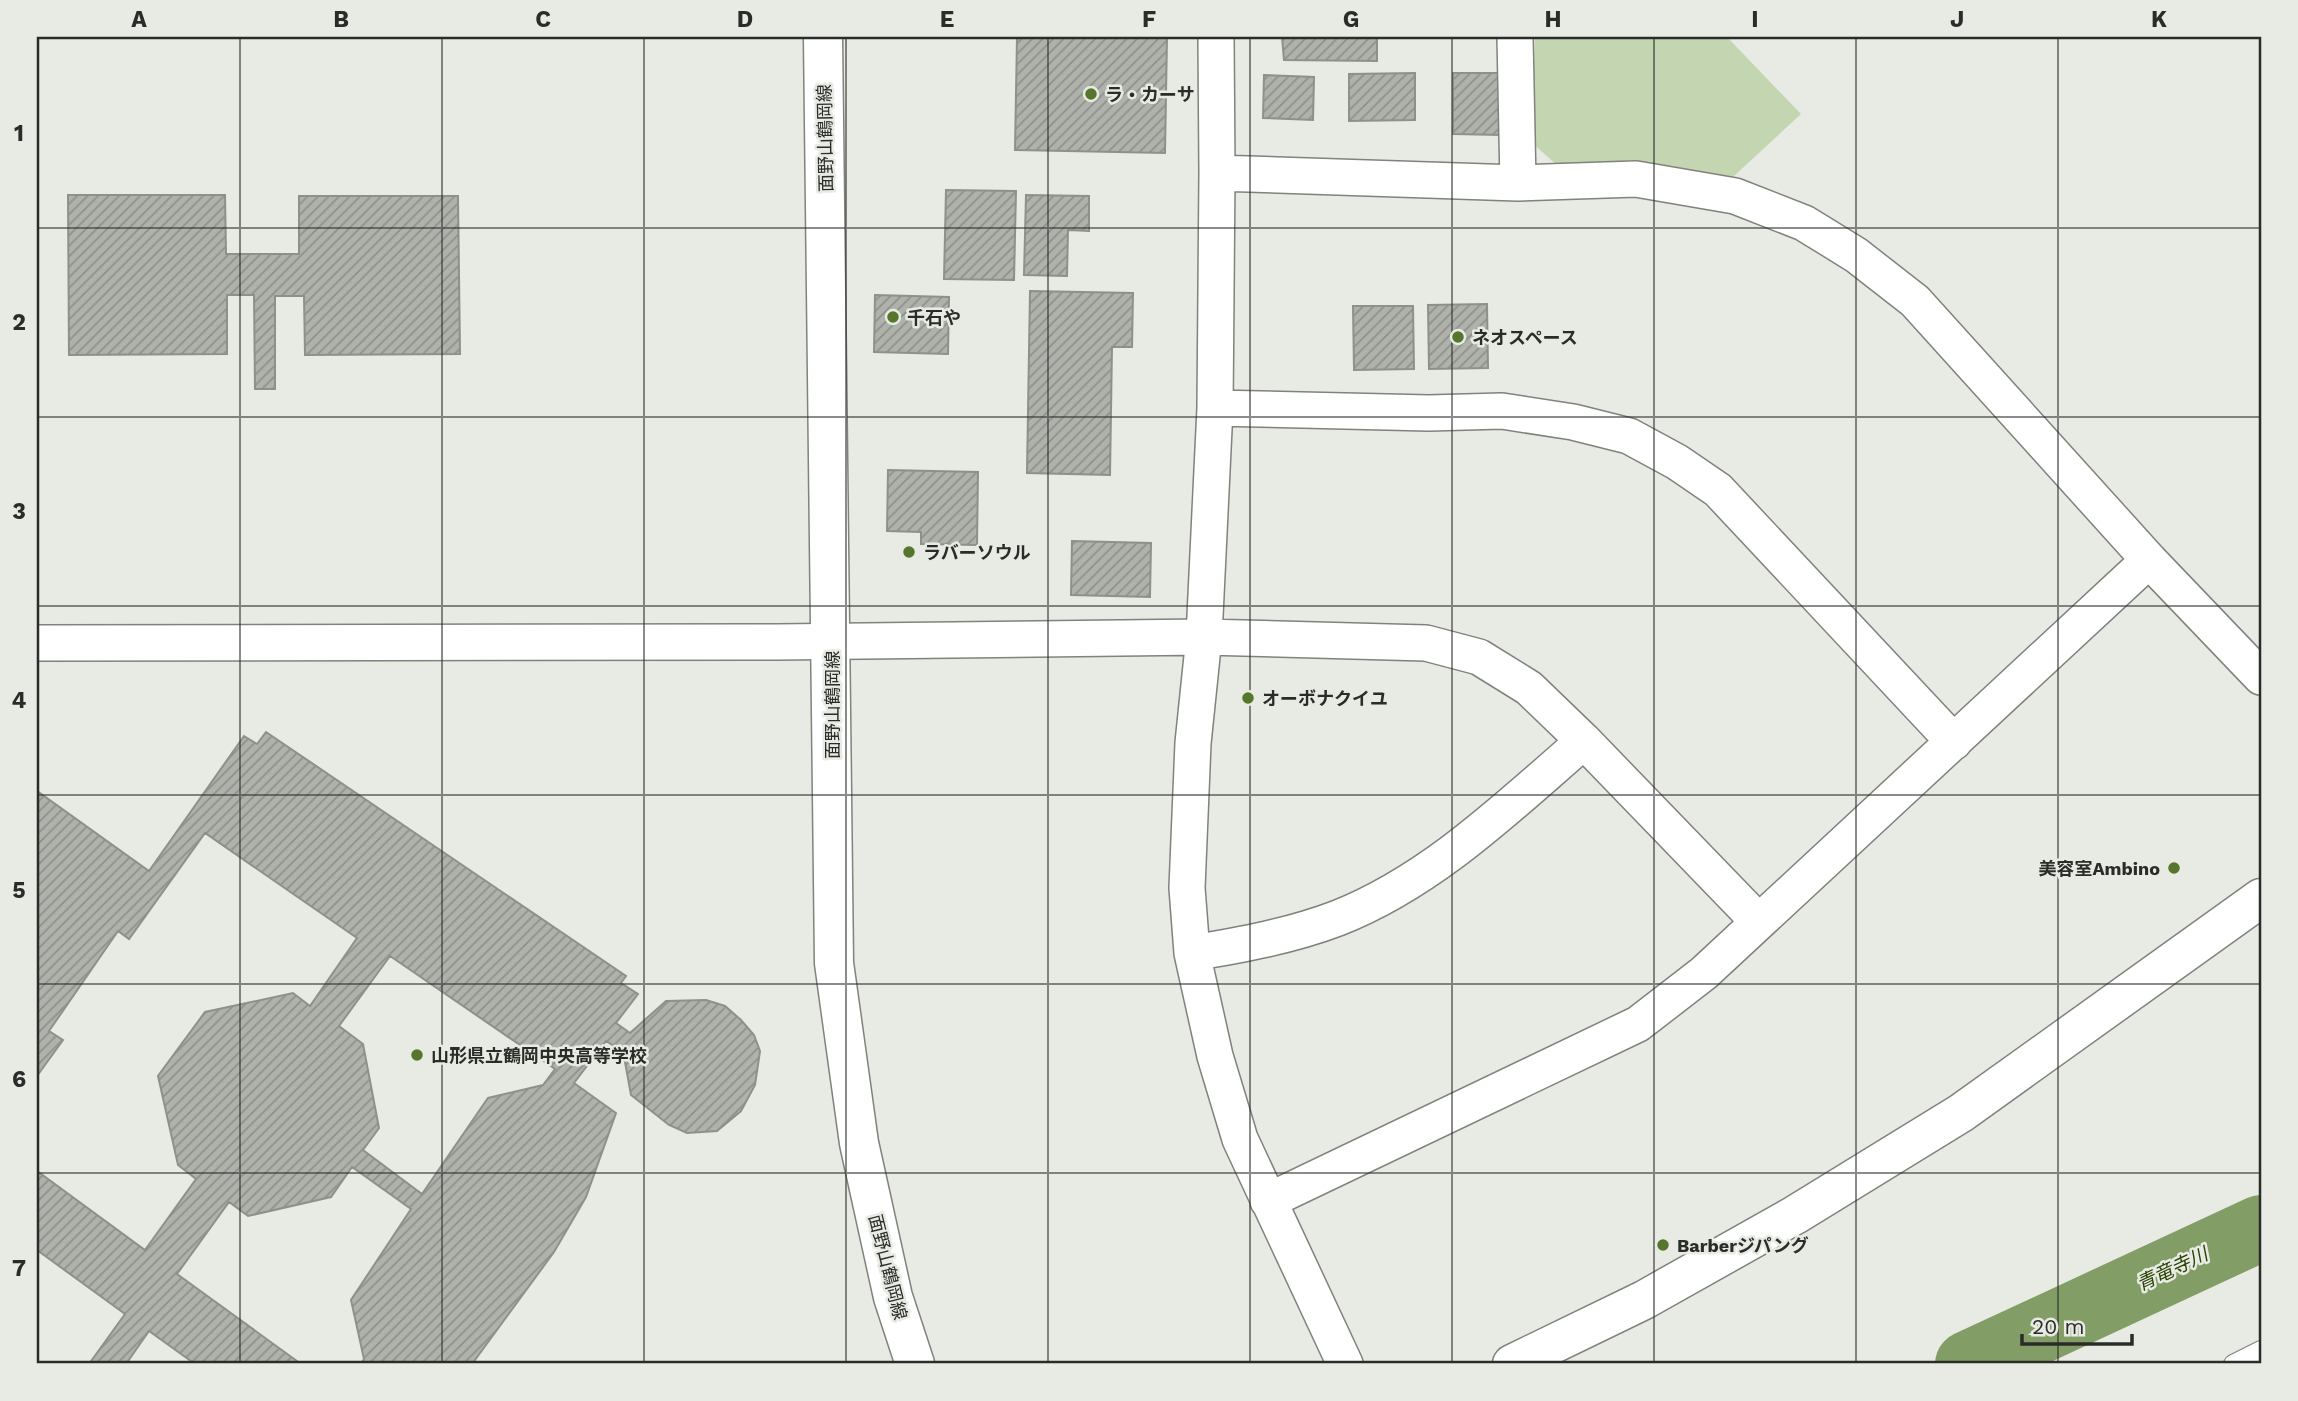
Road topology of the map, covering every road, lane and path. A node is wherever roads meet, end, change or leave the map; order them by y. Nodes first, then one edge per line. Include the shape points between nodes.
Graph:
1 (824, 37) edge
2 (1216, 37) edge
3 (1515, 37) edge
4 (1217, 173) junction
5 (1518, 183) junction
6 (1215, 408) junction
7 (2148, 560) junction
8 (1204, 637) junction
9 (831, 641) junction
10 (37, 643) edge
11 (2261, 677) edge
12 (1584, 741) junction
13 (1954, 742) junction
14 (2261, 898) edge
15 (1759, 922) junction
16 (1192, 953) junction
17 (1268, 1201) junction
18 (2261, 1350) edge
19 (915, 1364) edge
20 (1345, 1364) edge
21 (1511, 1364) edge
22 (2232, 1364) edge

1 - 9 main road, 面野山鶴岡線
2 - 4 street
3 - 5 street
4 - 5 street
4 - 6 street
5 - 7 street via 1636,179 1735,196 1804,223 1856,255 1915,301
6 - 8 street
6 - 13 street via 1502,411 1629,436 1718,490
7 - 11 street
7 - 13 street
8 - 9 street
8 - 12 street via 1426,643 1479,657 1529,688
8 - 16 street via 1193,743 1187,888
9 - 10 street
9 - 19 main road, 面野山鶴岡線 via 834,963 859,1143 893,1297
12 - 15 street
12 - 16 street via 1483,829 1410,882 1338,918 1257,942
13 - 15 street
14 - 21 main road via 1961,1113 1795,1215 1644,1300
15 - 17 street via 1704,973 1638,1024
16 - 17 street via 1236,1127
17 - 20 street
18 - 22 lane

